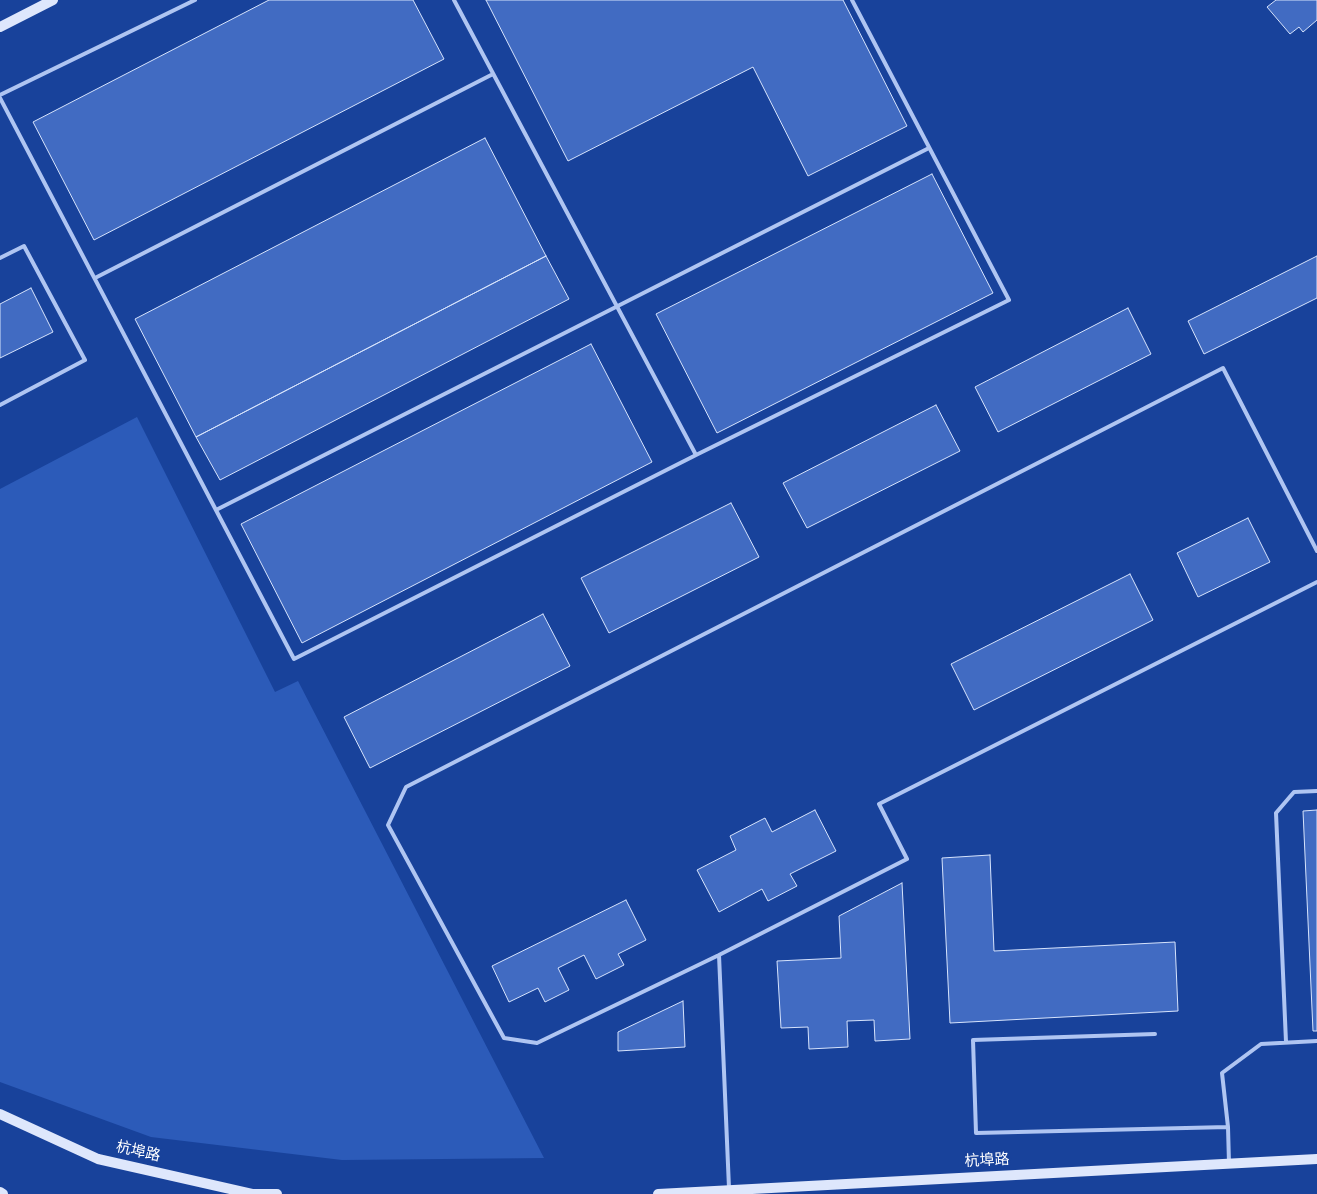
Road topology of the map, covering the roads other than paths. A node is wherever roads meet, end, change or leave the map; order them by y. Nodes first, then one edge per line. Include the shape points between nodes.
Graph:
1 (53, 0) edge
2 (195, 0) edge
3 (454, 0) edge
4 (852, 0) edge
5 (0, 27) edge
6 (494, 74) junction
7 (0, 96) edge
8 (929, 148) junction
9 (0, 258) edge
10 (95, 278) junction
11 (617, 306) junction
12 (0, 405) edge
13 (696, 455) junction
14 (216, 510) junction
15 (1317, 551) edge
16 (1317, 582) edge
17 (1317, 791) edge
18 (719, 955) junction
19 (1156, 1034) dead end
20 (1317, 1040) edge
21 (1286, 1042) junction
22 (0, 1114) edge
23 (1228, 1127) junction
24 (1317, 1158) edge
25 (1229, 1163) junction
26 (730, 1190) junction
27 (277, 1194) edge
28 (658, 1194) edge

1 - 5 main road
2 - 7 lane
3 - 6 lane
4 - 8 lane
6 - 10 lane
6 - 11 lane
7 - 10 lane
8 - 11 lane
8 - 13 lane via 1009,300
9 - 12 lane via 24,246 85,360
10 - 14 lane
11 - 13 lane
11 - 14 lane
13 - 14 lane via 294,659
15 - 18 lane via 1223,368 406,787 388,825 504,1038 537,1043
16 - 18 lane via 879,804 907,859
17 - 21 lane via 1294,792 1276,813
18 - 26 lane
19 - 23 lane via 973,1040 976,1133
20 - 21 lane
21 - 23 lane via 1261,1044 1222,1073
22 - 27 main road, 杭埠路 via 98,1159 252,1194
23 - 25 lane
24 - 25 main road, 杭埠路
25 - 26 main road, 杭埠路
26 - 28 main road, 杭埠路

